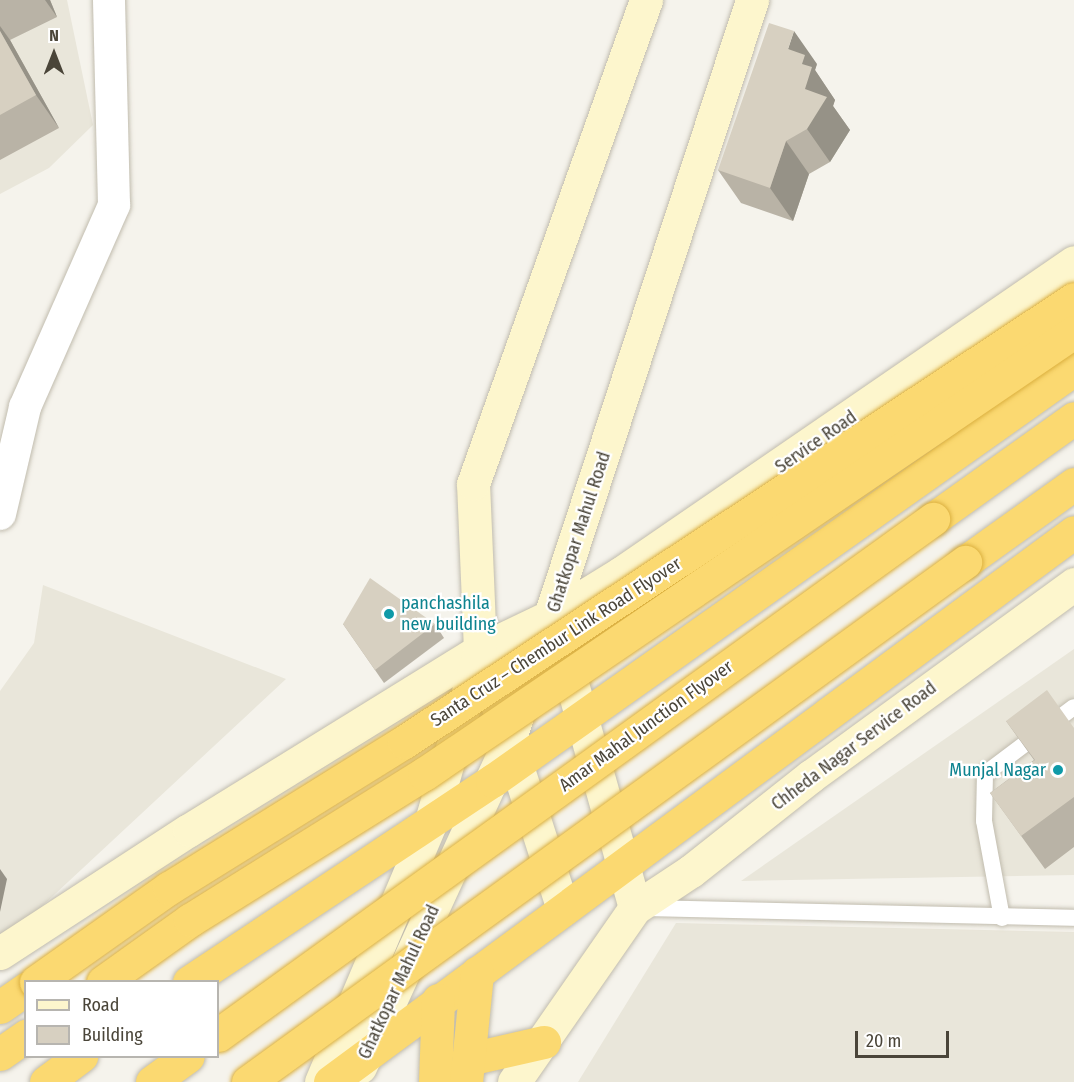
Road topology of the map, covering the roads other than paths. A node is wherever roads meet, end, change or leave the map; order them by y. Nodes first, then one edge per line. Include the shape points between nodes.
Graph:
1 (109, 0) edge
2 (646, 0) edge
3 (752, 0) edge
4 (1074, 262) edge
5 (1074, 299) edge
6 (1074, 332) edge
7 (1074, 369) edge
8 (1074, 418) edge
9 (4, 483) edge
10 (1074, 484) edge
11 (0, 514) edge
12 (1074, 532) edge
13 (1074, 584) edge
14 (553, 615) junction
15 (480, 650) junction
16 (1074, 707) edge
17 (582, 717) junction
18 (506, 762) junction
19 (431, 821) junction
20 (625, 862) junction
21 (635, 908) junction
22 (563, 909) junction
23 (1002, 918) junction
24 (1074, 918) edge
25 (0, 953) edge
26 (477, 973) junction
27 (37, 980) edge
28 (104, 980) edge
29 (191, 980) edge
30 (24, 990) edge
31 (438, 1000) junction
32 (0, 1007) edge
33 (219, 1034) edge
34 (24, 1037) edge
35 (544, 1042) junction
36 (0, 1054) edge
37 (78, 1058) edge
38 (185, 1058) edge
39 (467, 1070) edge
40 (359, 1071) edge
41 (46, 1082) edge
42 (152, 1082) edge
43 (248, 1082) edge
44 (321, 1082) edge
45 (330, 1082) edge
46 (435, 1082) edge
47 (514, 1082) edge

1 - 9 street via 114,205 25,407
2 - 15 street, Ghatkopar Mahul Road via 473,484
3 - 14 street, Ghatkopar Mahul Road
4 - 14 street, Service Road via 721,508
5 - 27 highway, Santa Cruz – Chembur Link Road Flyover, bridge via 404,742 169,888
6 - 28 highway, Santa Cruz – Chembur Link Road Flyover, bridge via 424,774 190,920
7 - 17 highway
8 - 33 highway, Amar Mahal Junction Flyover, bridge
9 - 11 street
10 - 43 highway, bridge
12 - 20 highway
13 - 21 street, Chheda Nagar Service Road via 811,777 691,871
14 - 15 street, Service Road
14 - 17 street
14 - 18 street, Ghatkopar Mahul Road
15 - 18 street
15 - 19 street, Ghatkopar Mahul Road
15 - 25 street, Service Road via 189,830
16 - 23 lane via 985,774 984,821
17 - 18 highway
17 - 20 street
18 - 19 highway
18 - 22 street
18 - 40 street, Ghatkopar Mahul Road
19 - 29 highway
19 - 44 street, Ghatkopar Mahul Road
20 - 21 street
20 - 22 highway
21 - 23 lane
21 - 35 street
22 - 26 highway
23 - 24 lane
26 - 31 highway
26 - 39 highway
30 - 32 highway
31 - 40 highway
31 - 46 highway
34 - 36 highway
35 - 39 highway
35 - 47 street
37 - 41 highway
38 - 42 highway
40 - 45 highway

